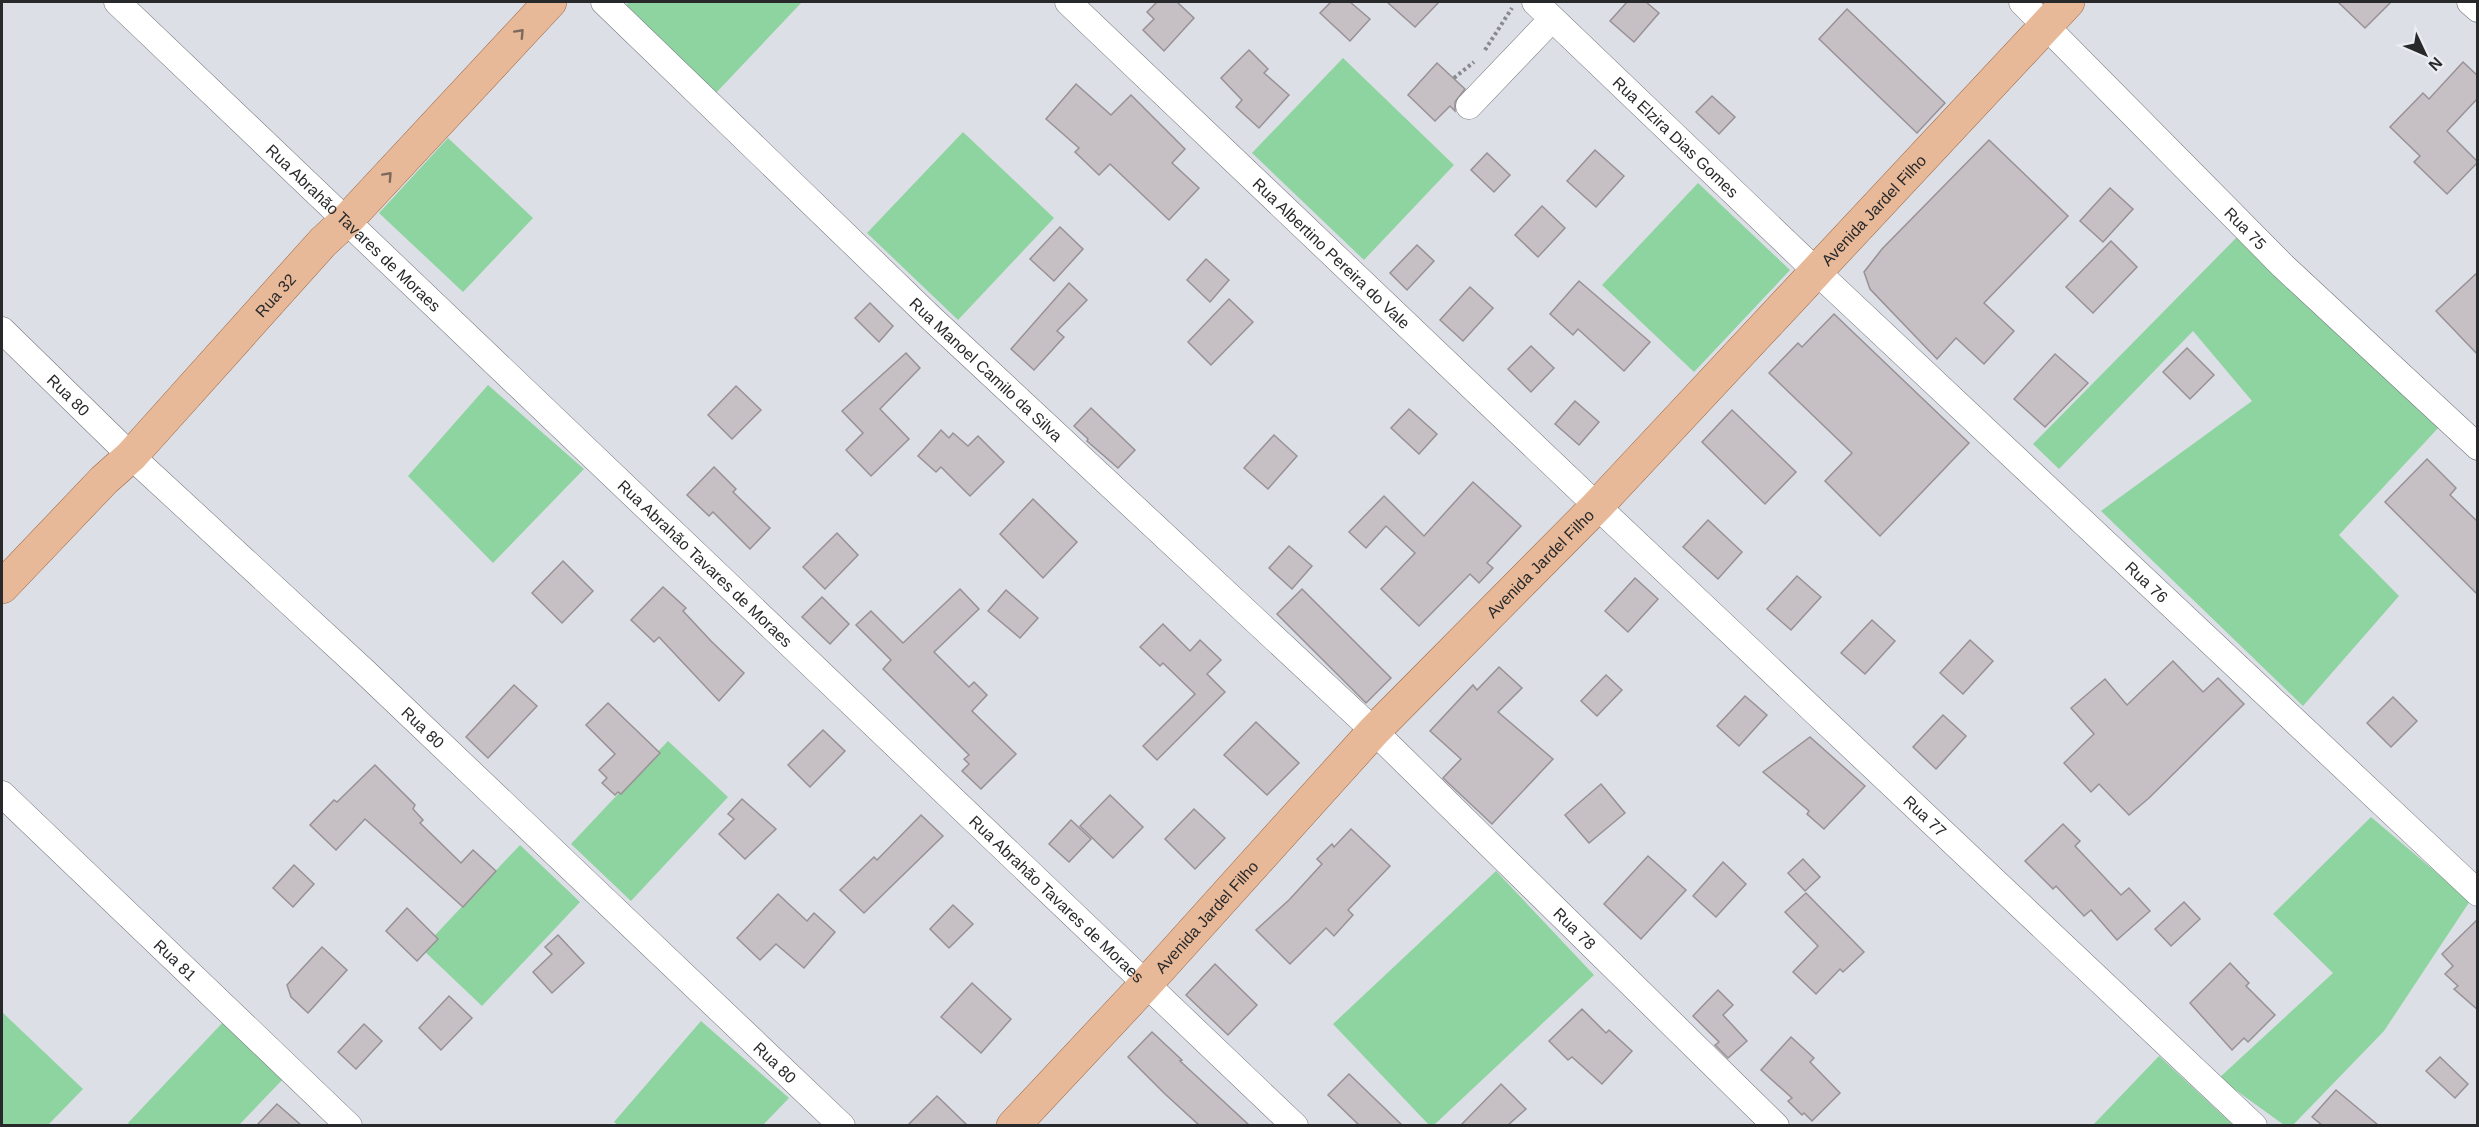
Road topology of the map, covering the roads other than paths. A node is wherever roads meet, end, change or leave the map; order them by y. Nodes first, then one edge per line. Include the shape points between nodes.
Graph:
1 (117, 2) edge
2 (550, 2) edge
3 (604, 2) edge
4 (1068, 2) edge
5 (2022, 2) edge
6 (2470, 2) edge
7 (2478, 9) edge
8 (1543, 10) edge
9 (2057, 13) edge
10 (1469, 106) dead end
11 (348, 219) junction
12 (1817, 272) junction
13 (2, 330) edge
14 (2478, 447) edge
15 (131, 456) junction
16 (1597, 506) junction
17 (2, 587) edge
18 (1374, 731) junction
19 (2, 794) edge
20 (2478, 893) edge
21 (1145, 985) junction
22 (349, 1125) edge
23 (843, 1125) edge
24 (1013, 1125) edge
25 (1294, 1125) edge
26 (1776, 1125) edge
27 (2254, 1125) edge

1 - 11 street, Rua Abrahão Tavares de Moraes
11 -> 2 main road, Rua 32
3 - 18 street, Rua Manoel Camilo da Silva via 930,317
4 - 16 street, Rua Albertino Pereira do Vale
5 - 9 street, Rua 75
6 - 7 street
8 - 10 street
8 - 12 street, Rua Elzira Dias Gomes
9 - 12 main road, Avenida Jardel Filho
9 - 14 street, Rua 75 via 2283,266
11 - 15 main road, Rua 32
11 - 21 street, Rua Abrahão Tavares de Moraes
12 - 16 main road, Avenida Jardel Filho
12 - 20 street, Rua 76
13 - 15 street, Rua 80
15 - 17 main road, Rua 32
15 - 23 street, Rua 80
16 - 18 main road, Avenida Jardel Filho
16 - 27 street, Rua 77
18 - 21 main road, Avenida Jardel Filho
18 - 26 street, Rua 78
19 - 22 street, Rua 81
21 - 24 main road, Avenida Jardel Filho
21 - 25 street, Rua Abrahão Tavares de Moraes

